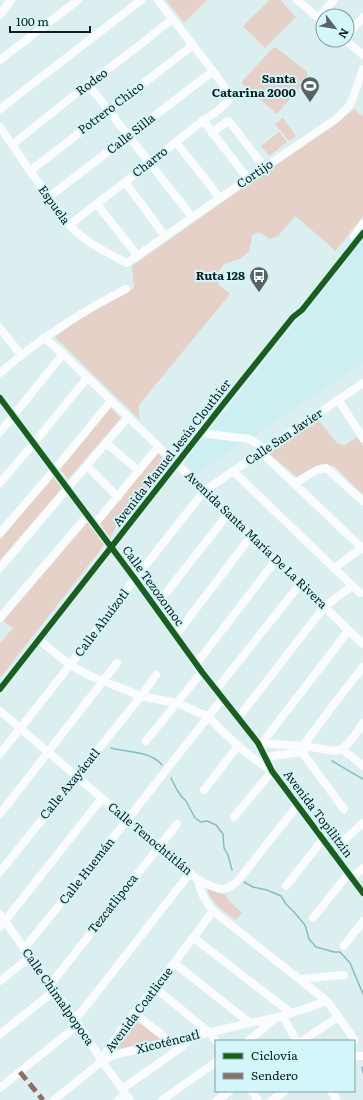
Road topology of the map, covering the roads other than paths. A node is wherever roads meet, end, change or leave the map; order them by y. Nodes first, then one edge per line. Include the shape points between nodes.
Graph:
1 (11, 0) edge
2 (78, 0) edge
3 (141, 0) edge
4 (158, 0) edge
5 (297, 0) edge
6 (0, 15) edge
7 (315, 15) edge
8 (363, 17) edge
9 (172, 19) junction
10 (355, 26) edge
11 (193, 45) junction
12 (355, 48) edge
13 (363, 55) edge
14 (0, 60) edge
15 (363, 69) edge
16 (213, 71) junction
17 (88, 84) junction
18 (0, 109) edge
19 (110, 110) junction
20 (203, 120) junction
21 (0, 127) edge
22 (212, 133) junction
23 (130, 136) junction
24 (176, 142) junction
25 (12, 145) junction
26 (149, 162) junction
27 (264, 167) junction
28 (30, 171) junction
29 (248, 179) junction
30 (125, 182) junction
31 (49, 197) junction
32 (220, 198) junction
33 (97, 204) junction
34 (192, 217) junction
35 (363, 224) edge
36 (69, 225) junction
37 (363, 233) edge
38 (165, 236) junction
39 (137, 255) junction
40 (127, 263) joint
41 (126, 289) dead end
42 (293, 317) junction
43 (0, 328) edge
44 (44, 337) junction
45 (63, 354) junction
46 (21, 355) junction
47 (0, 373) edge
48 (87, 378) junction
49 (363, 383) edge
50 (0, 398) edge
51 (111, 401) junction
52 (339, 401) junction
53 (14, 416) junction
54 (128, 417) junction
55 (0, 432) edge
56 (201, 433) junction
57 (363, 438) edge
58 (34, 443) junction
59 (106, 443) junction
60 (158, 447) junction
61 (264, 450) junction
62 (177, 464) junction
63 (87, 466) junction
64 (54, 470) junction
65 (138, 471) junction
66 (233, 471) junction
67 (0, 483) edge
68 (295, 483) junction
69 (67, 488) junction
70 (204, 491) junction
71 (118, 496) junction
72 (363, 502) edge
73 (228, 514) junction
74 (88, 516) junction
75 (94, 525) junction
76 (0, 533) edge
77 (251, 536) junction
78 (111, 548) junction
79 (363, 548) edge
80 (276, 560) junction
81 (0, 568) edge
82 (334, 568) junction
83 (135, 579) junction
84 (301, 584) junction
85 (352, 586) junction
86 (360, 593) dead end
87 (324, 606) junction
88 (155, 607) junction
89 (0, 618) edge
90 (349, 630) junction
91 (176, 635) junction
92 (39, 640) junction
93 (363, 644) edge
94 (117, 663) dead end
95 (196, 664) junction
96 (70, 665) junction
97 (363, 667) edge
98 (202, 672) junction
99 (156, 675) dead end
100 (103, 681) junction
101 (0, 689) edge
102 (216, 690) junction
103 (141, 696) junction
104 (222, 699) junction
105 (177, 703) junction
106 (0, 711) edge
107 (209, 717) junction
108 (238, 718) junction
109 (363, 723) edge
110 (20, 728) junction
111 (146, 741) dead end
112 (260, 743) junction
113 (238, 746) junction
114 (303, 749) junction
115 (342, 749) junction
116 (47, 753) junction
117 (0, 754) edge
118 (265, 757) junction
119 (363, 766) edge
120 (271, 770) junction
121 (76, 777) junction
122 (204, 790) dead end
123 (102, 798) junction
124 (297, 806) junction
125 (344, 810) dead end
126 (0, 814) edge
127 (234, 817) dead end
128 (128, 820) junction
129 (363, 823) edge
130 (178, 824) dead end
131 (323, 840) junction
132 (159, 846) junction
133 (332, 851) junction
134 (363, 868) edge
135 (0, 872) edge
136 (190, 873) junction
137 (350, 875) junction
138 (198, 880) junction
139 (286, 886) dead end
140 (363, 893) edge
141 (213, 911) junction
142 (0, 914) edge
143 (313, 918) dead end
144 (363, 921) edge
145 (3, 924) edge
146 (194, 938) junction
147 (344, 946) dead end
148 (24, 949) junction
149 (30, 957) junction
150 (174, 963) junction
151 (344, 975) dead end
152 (300, 979) junction
153 (0, 981) edge
154 (154, 987) junction
155 (52, 988) junction
156 (327, 1001) junction
157 (134, 1013) junction
158 (284, 1015) junction
159 (338, 1016) junction
160 (76, 1022) junction
161 (250, 1023) junction
162 (209, 1032) junction
163 (0, 1034) edge
164 (193, 1036) junction
165 (215, 1040) edge
166 (249, 1040) edge
167 (296, 1040) edge
168 (303, 1040) edge
169 (354, 1040) edge
170 (171, 1042) junction
171 (102, 1061) junction
172 (215, 1063) edge
173 (0, 1088) edge
174 (229, 1092) edge
175 (284, 1092) edge
176 (126, 1094) edge
177 (54, 1100) edge
178 (118, 1100) edge
179 (162, 1100) edge
180 (217, 1100) edge
181 (272, 1100) edge

1 - 6 street
2 - 14 street
3 - 18 street
4 - 9 street
5 - 7 street
8 - 10 street
9 - 11 street
9 - 17 street, Rodeo
11 - 16 street
11 - 19 street, Potrero Chico
12 - 13 street
15 - 27 street, Cortijo via 349,106 336,119
16 - 20 street, Charro via 230,97 223,107
16 - 23 street, Calle Silla
17 - 19 street
17 - 25 street, Rodeo
19 - 23 street
19 - 28 street, Potrero Chico
20 - 22 street
20 - 24 street, Charro
21 - 25 street, Espuela
22 - 27 street via 229,121
22 - 29 street
23 - 26 street
23 - 31 street, Calle Silla
24 - 26 street, Charro
24 - 32 street
25 - 28 street, Espuela
26 - 30 street, Charro
26 - 34 street
27 - 29 street, Cortijo
28 - 31 street, Espuela
29 - 32 street, Cortijo
30 - 33 street, Charro
30 - 38 street
31 - 36 street, Espuela
32 - 34 street, Cortijo
33 - 36 street, Charro
33 - 39 street
34 - 38 street, Cortijo
35 - 42 street, Avenida Manuel Jesús Clouthier
36 - 40 street, Espuela via 94,246
37 - 42 street, Avenida Manuel Jesús Clouthier via 302,310
38 - 39 street, Cortijo
39 - 40 street, Cortijo
41 - 44 street via 96,304
42 - 56 street, Avenida Manuel Jesús Clouthier
43 - 46 street
44 - 45 street, Avenida Santa María De La Rivera
44 - 46 street
45 - 48 street, Avenida Santa María De La Rivera
45 - 53 street
46 - 47 street
48 - 51 street, Avenida Santa María De La Rivera
48 - 58 street
49 - 52 street, Calle San Javier
50 - 53 street, Calle Tezozomoc
51 - 54 street, Avenida Santa María De La Rivera
51 - 64 street
52 - 57 street
52 - 61 street, Calle San Javier
53 - 55 street
53 - 58 street, Calle Tezozomoc
54 - 59 street
54 - 60 street, Avenida Santa María De La Rivera
56 - 61 street via 249,439
56 - 62 street, Avenida Manuel Jesús Clouthier
58 - 64 street, Calle Tezozomoc
58 - 67 street
59 - 63 street
59 - 65 street
60 - 62 street, Avenida Santa María De La Rivera
60 - 65 street
61 - 66 street, Calle San Javier
61 - 68 street
62 - 70 street, Avenida Santa María De La Rivera
62 - 78 street, Avenida Manuel Jesús Clouthier
63 - 69 street
63 - 71 street
64 - 69 street, Calle Tezozomoc
64 - 76 street
65 - 71 street
66 - 70 street, Calle San Javier
66 - 82 street
68 - 72 street via 317,470 326,468
68 - 79 street
69 - 74 street, Calle Tezozomoc
69 - 81 street
70 - 73 street, Avenida Santa María De La Rivera
70 - 83 street, Calle Ahuízotl
71 - 75 street
73 - 77 street, Avenida Santa María De La Rivera
73 - 88 street
74 - 75 street, Calle Tezozomoc
74 - 89 street
75 - 78 street, Calle Tezozomoc
77 - 80 street, Avenida Santa María De La Rivera
77 - 91 street
78 - 83 street, Calle Tezozomoc
78 - 92 street, Avenida Manuel Jesús Clouthier
79 - 82 street
80 - 84 street, Avenida Santa María De La Rivera
80 - 95 street
82 - 85 street
83 - 88 street, Calle Tezozomoc
83 - 96 street, Calle Ahuízotl
84 - 87 street, Avenida Santa María De La Rivera
84 - 102 street
85 - 86 street
85 - 87 street
87 - 90 street, Avenida Santa María De La Rivera
87 - 108 street
88 - 91 street, Calle Tezozomoc
90 - 93 street, Avenida Santa María De La Rivera
90 - 112 street
91 - 95 street, Calle Tezozomoc
92 - 96 street
92 - 101 street, Avenida Manuel Jesús Clouthier
94 - 100 street
95 - 98 street, Calle Tezozomoc
96 - 100 street
96 - 110 street, Calle Ahuízotl
97 - 114 street
98 - 102 street, Calle Tezozomoc
98 - 105 street
99 - 103 street, Calle Axayácatl
100 - 103 street
100 - 116 street
102 - 104 street, Calle Tezozomoc
103 - 105 street
103 - 121 street, Calle Axayácatl
104 - 107 street, Calle Huemán
104 - 108 street, Calle Tezozomoc
105 - 107 street
105 - 111 street
106 - 110 street, Calle Tenochtitlán
107 - 113 street
107 - 128 street, Calle Huemán
108 - 112 street, Calle Tezozomoc
109 - 115 street
110 - 116 street, Calle Tenochtitlán
110 - 117 street, Calle Ahuízotl
112 - 114 street
112 - 118 street, Calle Tezozomoc
113 - 120 street
113 - 122 street
114 - 115 street
114 - 118 street
114 - 125 street via 307,759
115 - 119 street
116 - 121 street, Calle Tenochtitlán
116 - 126 street
118 - 120 street, Calle Tezozomoc
120 - 124 street, Avenida Topilitzín
120 - 127 street
121 - 123 street, Calle Tenochtitlán
121 - 135 street, Calle Axayácatl
123 - 128 street, Calle Tenochtitlán
123 - 145 street
124 - 131 street, Avenida Topilitzín
124 - 138 street via 234,885 224,889
128 - 132 street, Calle Tenochtitlán
128 - 148 street, Calle Huemán
129 - 133 street
130 - 132 street, Tezcatlipoca
131 - 133 street, Avenida Topilitzín
131 - 139 street
132 - 136 street, Calle Tenochtitlán
132 - 155 street, Tezcatlipoca
133 - 137 street, Avenida Topilitzín
134 - 137 street
136 - 138 street, Calle Tenochtitlán
136 - 160 street
137 - 140 street, Avenida Topilitzín
137 - 143 street
138 - 141 street, Calle Tenochtitlán via 201,893
141 - 146 street, Avenida Coatlicue
141 - 152 street, Calle Tenochtitlán
142 - 145 street, Calle Chimalpopoca
144 - 147 street
145 - 148 street, Calle Chimalpopoca
146 - 150 street, Avenida Coatlicue
146 - 158 street
148 - 149 street, Calle Chimalpopoca
149 - 153 street
149 - 155 street, Calle Chimalpopoca
150 - 154 street, Avenida Coatlicue
150 - 161 street
151 - 152 street
152 - 156 street, Calle Tenochtitlán
154 - 157 street, Avenida Coatlicue
154 - 162 street
155 - 160 street, Calle Chimalpopoca
155 - 163 street, Tezcatlipoca
156 - 158 street, Xicoténcatl
156 - 159 street, Calle Tenochtitlán
157 - 170 street
157 - 171 street, Avenida Coatlicue
158 - 161 street, Xicoténcatl
158 - 166 street
158 - 167 street
159 - 168 street
159 - 169 street, Calle Tenochtitlán
160 - 171 street, Calle Chimalpopoca
160 - 173 street
161 - 162 street, Xicoténcatl
162 - 164 street, Xicoténcatl
162 - 165 street
164 - 170 street, Xicoténcatl
164 - 176 street
170 - 171 street, Xicoténcatl via 114,1055
171 - 176 street, Calle Chimalpopoca
171 - 177 street, Avenida Coatlicue
172 - 179 street
174 - 180 street
175 - 181 street
176 - 178 street

